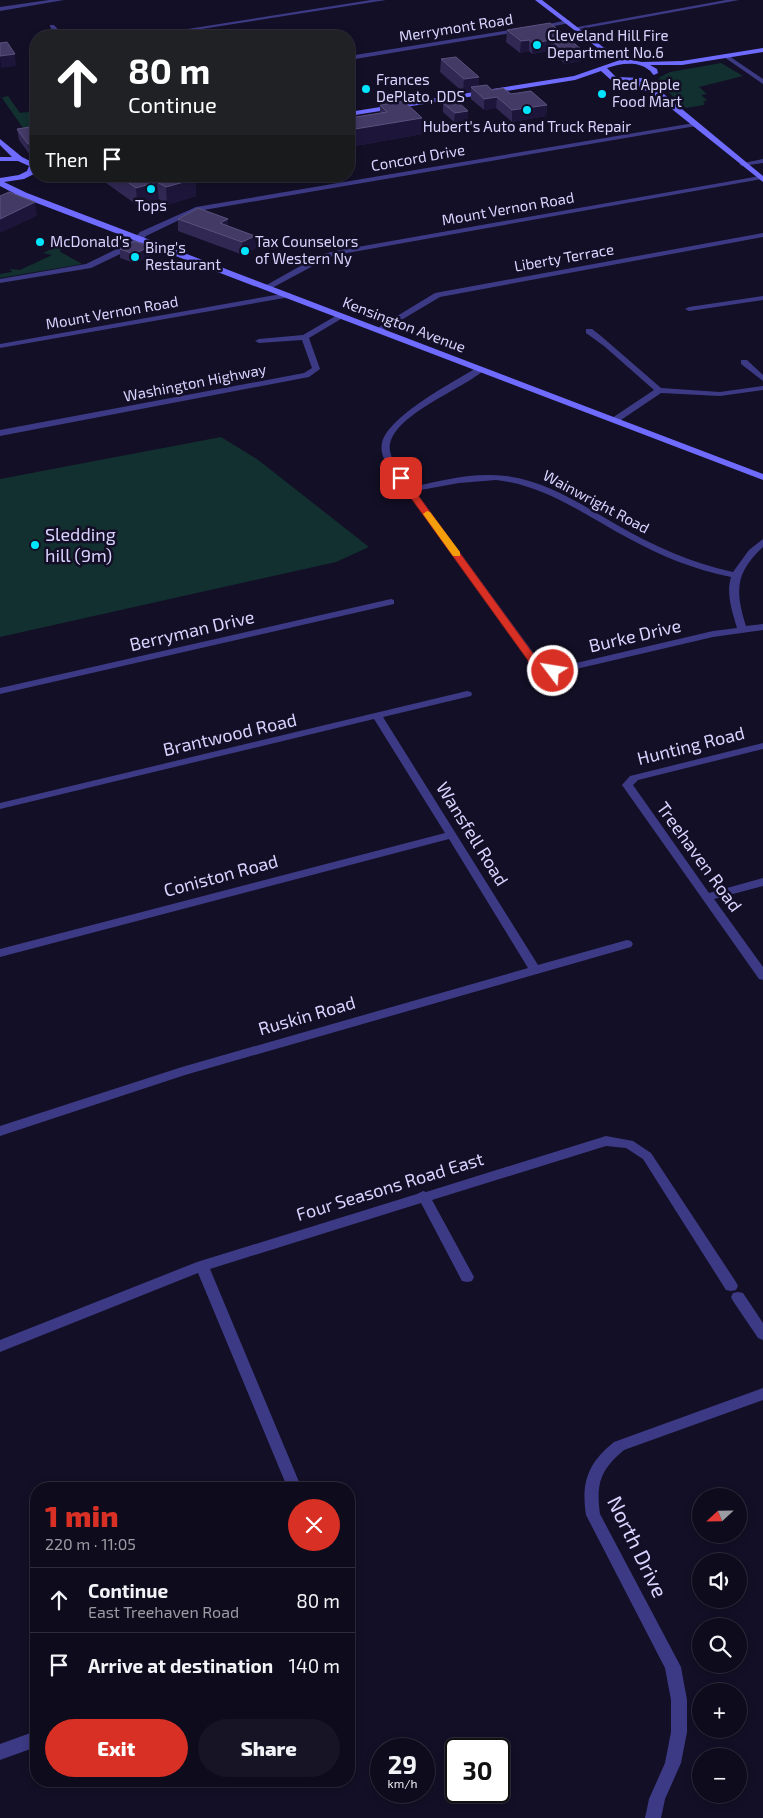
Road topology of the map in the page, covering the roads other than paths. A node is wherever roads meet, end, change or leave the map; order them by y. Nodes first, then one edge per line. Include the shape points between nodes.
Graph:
1 (9, 0) edge
2 (61, 0) edge
3 (383, 0) edge
4 (538, 0) edge
5 (736, 0) edge
6 (0, 1) edge
7 (0, 9) edge
8 (568, 22) junction
9 (52, 26) dead end
10 (575, 28) junction
11 (56, 30) edge
12 (186, 30) edge
13 (601, 48) junction
14 (763, 50) edge
15 (726, 56) junction
16 (355, 57) edge
17 (631, 61) junction
18 (642, 63) junction
19 (682, 64) junction
20 (606, 67) junction
21 (653, 75) junction
22 (575, 78) junction
23 (615, 79) junction
24 (630, 81) junction
25 (763, 82) edge
26 (656, 92) junction
27 (355, 113) edge
28 (694, 125) junction
29 (0, 141) edge
30 (0, 159) edge
31 (22, 160) junction
32 (30, 161) edge
33 (763, 161) edge
34 (30, 164) edge
35 (742, 164) junction
36 (30, 173) edge
37 (30, 176) edge
38 (762, 179) edge
39 (0, 181) edge
40 (36, 199) junction
41 (763, 235) edge
42 (139, 238) junction
43 (0, 281) edge
44 (267, 287) junction
45 (287, 295) junction
46 (763, 298) edge
47 (689, 309) dead end
48 (342, 316) junction
49 (378, 330) junction
50 (589, 331) dead end
51 (305, 337) junction
52 (258, 341) dead end
53 (0, 346) edge
54 (744, 362) dead end
55 (481, 369) junction
56 (763, 379) edge
57 (763, 388) edge
58 (658, 390) junction
59 (615, 420) junction
60 (0, 433) edge
61 (763, 477) edge
62 (410, 490) junction
63 (763, 542) edge
64 (735, 575) junction
65 (392, 602) dead end
66 (763, 626) edge
67 (742, 628) junction
68 (0, 691) edge
69 (467, 694) dead end
70 (378, 717) junction
71 (763, 746) edge
72 (628, 782) joint
73 (0, 806) edge
74 (452, 835) junction
75 (763, 882) edge
76 (707, 897) junction
77 (627, 944) dead end
78 (0, 953) edge
79 (535, 970) junction
80 (763, 976) edge
81 (0, 1131) edge
82 (423, 1196) junction
83 (202, 1266) junction
84 (467, 1277) dead end
85 (763, 1334) edge
86 (0, 1346) edge
87 (763, 1394) edge
88 (292, 1482) edge
89 (30, 1741) edge
90 (0, 1752) edge
91 (653, 1818) edge

1 - 6 street
2 - 7 street
3 - 12 street
4 - 8 street
5 - 10 street
8 - 10 street
8 - 16 street, Merrymont Road
9 - 11 street
10 - 13 street
13 - 17 street
13 - 20 street
14 - 15 street
15 - 19 street
15 - 25 street
17 - 18 street
17 - 20 street
18 - 19 street
18 - 21 street via 653,69
19 - 21 street
20 - 22 street
20 - 23 street via 605,73
21 - 24 street
21 - 26 street
22 - 23 street
22 - 27 street
23 - 24 street
24 - 26 street
26 - 28 street
28 - 35 street
28 - 42 street, Concord Drive via 196,209
29 - 31 street
30 - 31 street
31 - 32 street
31 - 34 street
33 - 35 street
35 - 38 street
36 - 39 street
37 - 40 street via 26,184
38 - 44 street, Mount Vernon Road via 334,253
39 - 40 street, Kensington Avenue via 17,193
40 - 42 street, Kensington Avenue
41 - 49 street, Liberty Terrace via 438,294
42 - 43 street, Concord Drive via 134,244 84,268
42 - 44 street, Kensington Avenue
44 - 45 street, Kensington Avenue
45 - 48 street, Kensington Avenue
45 - 53 street, Mount Vernon Road
46 - 47 street
48 - 49 street, Kensington Avenue
48 - 51 street
49 - 55 street, Kensington Avenue
50 - 58 street
51 - 52 street
51 - 60 street, Washington Highway via 316,369 306,375
54 - 56 street
55 - 59 street, Kensington Avenue
55 - 62 street, Burke Drive via 398,423 388,435 389,461
57 - 58 street via 720,394
58 - 59 street
59 - 61 street, Kensington Avenue
62 - 64 street, Wainwright Road via 479,477 519,481 562,498 693,566
62 - 67 street, Burke Drive via 536,664 546,670 559,670
63 - 64 street via 743,560
64 - 67 street via 734,597
65 - 68 street, Berryman Drive
66 - 67 street, Burke Drive
69 - 70 street, Brantwood Road
70 - 73 street, Brantwood Road
70 - 74 street, Wansfell Road
71 - 72 street, Hunting Road
72 - 76 street, Treehaven Road via 630,790
74 - 78 street, Coniston Road
74 - 79 street, Wansfell Road
75 - 76 street
76 - 80 street, Treehaven Road
77 - 79 street, Ruskin Road
79 - 81 street, Ruskin Road via 182,1070
82 - 83 street, Four Seasons Road East
82 - 84 street
82 - 85 street, Four Seasons Road East via 596,1142 628,1144 646,1156
83 - 86 street, Four Seasons Road East
83 - 88 street
87 - 91 street, North Drive via 620,1446 596,1468 591,1482 593,1515 673,1667 679,1700 679,1732 673,1763 657,1799
89 - 90 street

